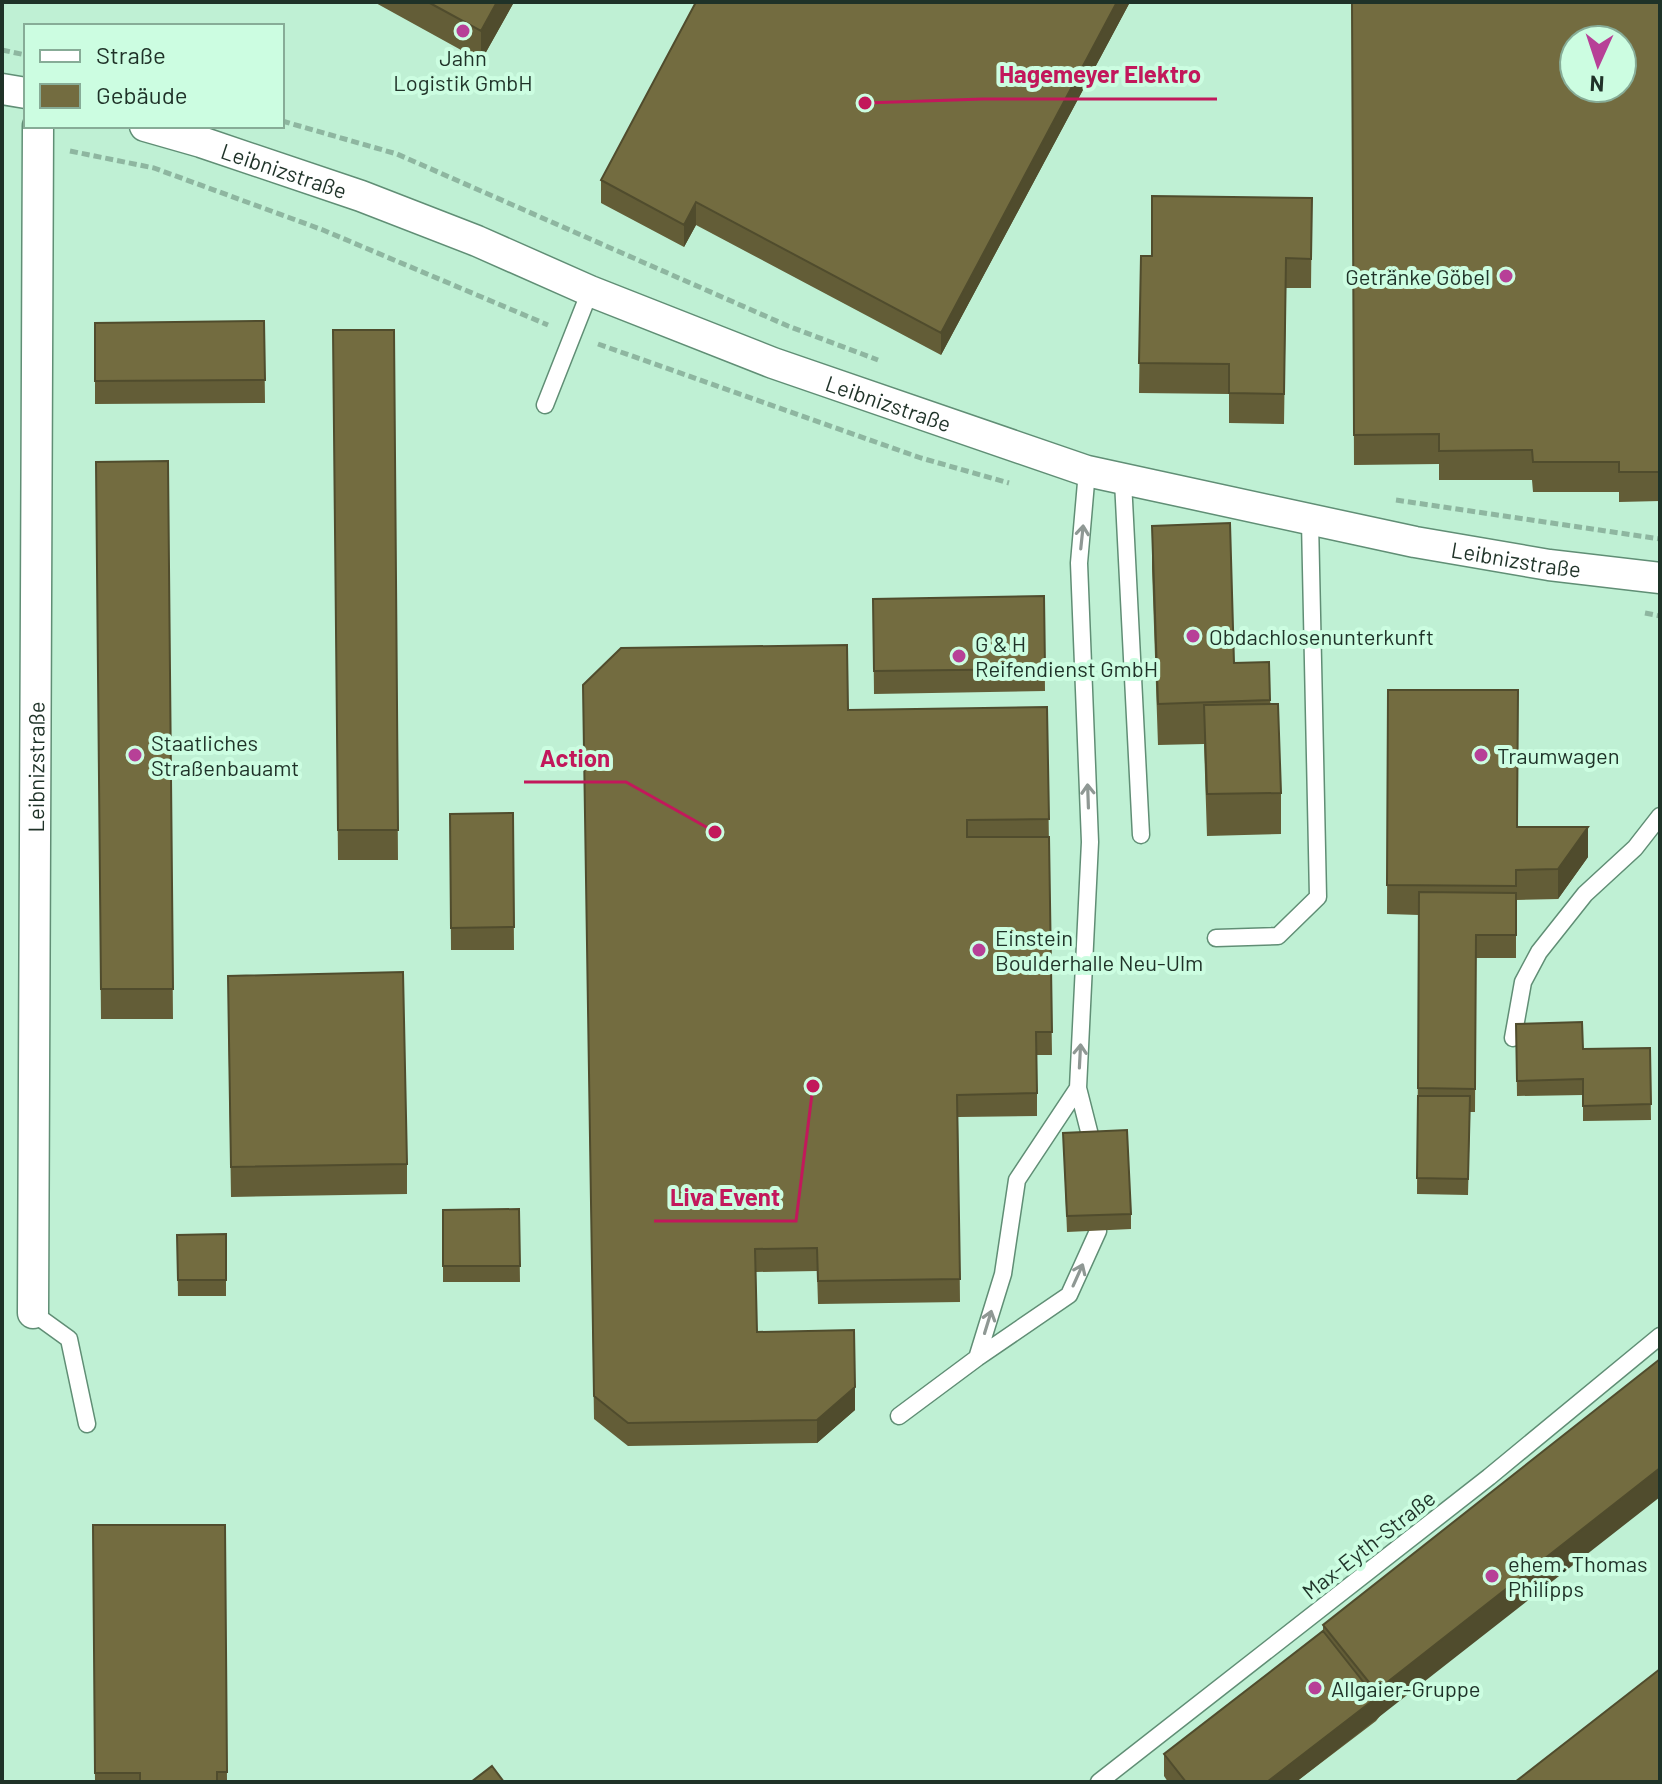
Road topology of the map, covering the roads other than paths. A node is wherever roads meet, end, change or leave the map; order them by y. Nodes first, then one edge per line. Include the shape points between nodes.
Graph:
1 (2, 89) edge
2 (24, 93) edge
3 (38, 128) edge
4 (152, 128) edge
5 (590, 291) junction
6 (545, 405) dead end
7 (1087, 471) junction
8 (1123, 481) junction
9 (1310, 521) junction
10 (1660, 578) edge
11 (1660, 816) edge
12 (1141, 835) dead end
13 (1216, 938) dead end
14 (1513, 1038) edge
15 (1078, 1088) junction
16 (1093, 1147) edge
17 (1098, 1231) edge
18 (33, 1313) joint
19 (1660, 1336) edge
20 (977, 1358) junction
21 (899, 1416) dead end
22 (87, 1424) dead end
23 (1099, 1782) edge

1 - 2 street
3 - 18 street, Leibnizstraße
4 - 5 street, Leibnizstraße via 361,196
5 - 6 lane
5 - 7 street, Leibnizstraße via 773,363
7 - 8 street, Leibnizstraße
15 -> 7 lane via 1090,842 1079,563
8 - 9 street, Leibnizstraße
8 - 12 lane
9 - 10 street, Leibnizstraße via 1549,565
9 - 13 lane via 1318,897 1278,936
11 - 14 lane via 1635,848 1585,894 1539,952 1523,982
15 - 16 lane
20 -> 15 lane via 1003,1274 1017,1180
20 -> 17 lane via 1069,1295
18 - 22 lane via 69,1339
19 - 23 lane, Max-Eyth-Straße
20 - 21 lane

